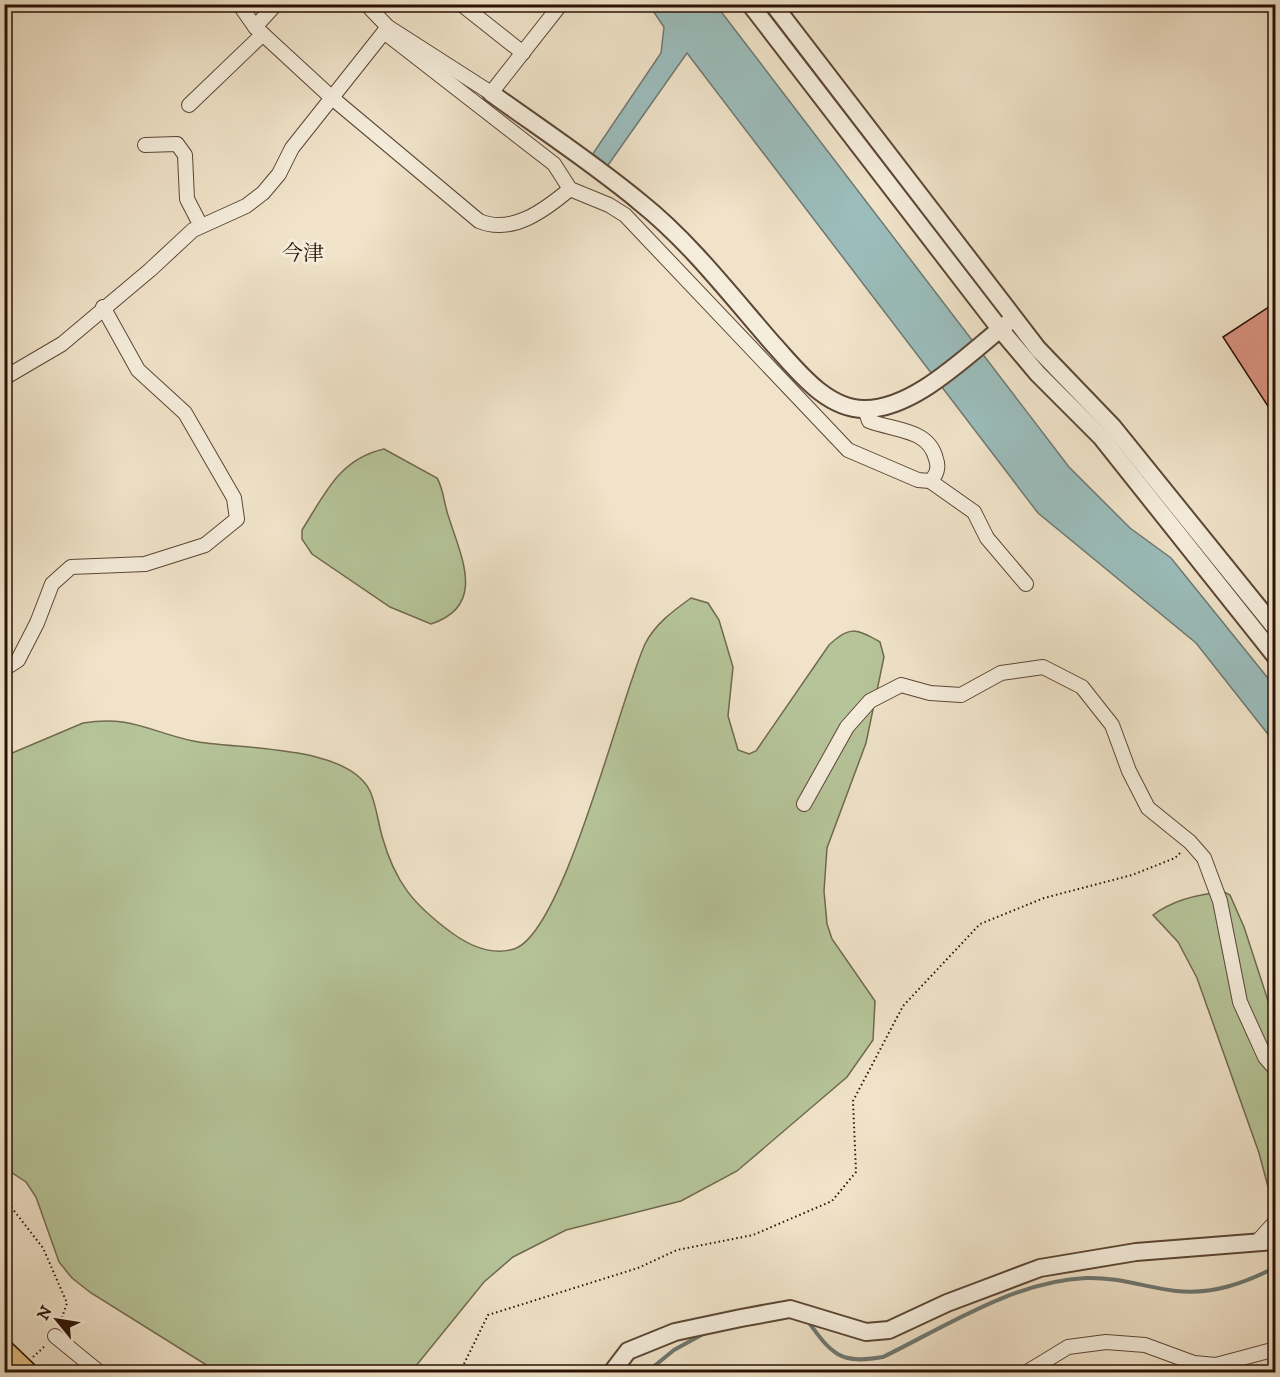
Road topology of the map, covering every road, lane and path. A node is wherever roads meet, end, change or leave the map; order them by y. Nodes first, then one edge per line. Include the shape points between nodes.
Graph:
1 (239, 4) edge
2 (276, 4) edge
3 (366, 4) edge
4 (461, 4) edge
5 (561, 4) edge
6 (750, 4) edge
7 (773, 4) edge
8 (386, 29) junction
9 (259, 30) junction
10 (523, 53) junction
11 (490, 93) junction
12 (331, 97) junction
13 (189, 105) dead end
14 (145, 145) dead end
15 (570, 189) junction
16 (201, 226) junction
17 (103, 307) junction
18 (1014, 318) junction
19 (994, 333) junction
20 (4, 378) edge
21 (865, 409) junction
22 (930, 481) junction
23 (1026, 584) dead end
24 (1275, 629) edge
25 (1275, 657) edge
26 (4, 669) edge
27 (804, 804) dead end
28 (1190, 842) junction
29 (1275, 1070) edge
30 (4, 1168) edge
31 (1275, 1221) edge
32 (1275, 1241) edge
33 (1257, 1242) junction
34 (55, 1336) junction
35 (1275, 1349) edge
36 (4, 1352) edge
37 (21, 1371) edge
38 (99, 1372) edge
39 (460, 1372) edge
40 (612, 1372) edge
41 (1027, 1372) edge

1 - 9 street
2 - 9 street
3 - 8 street
4 - 10 street
5 - 10 street
6 - 19 street
7 - 18 street
8 - 11 street
8 - 12 street
8 - 15 street via 554,164
9 - 12 street
9 - 13 street
10 - 11 street
11 - 21 street via 641,203 830,399
12 - 15 street via 479,221 492,226 514,224 530,218
12 - 16 street via 263,193 246,206
14 - 16 street via 177,144 185,154 187,199
15 - 22 street via 625,215 848,450 909,477
16 - 17 street
17 - 20 street via 62,344
17 - 26 street via 138,370 185,413 234,498 237,519 205,545 145,564 71,567 52,584 18,660
18 - 19 street
18 - 24 street via 1038,349 1113,427
19 - 21 street via 900,403
19 - 25 street via 1101,437
21 - 22 street via 869,421 924,438 933,446 938,467
22 - 23 street via 974,512 987,537
27 - 28 street via 847,727 870,701 901,685 930,693 961,695 1001,673 1043,667 1082,687 1112,725 1148,808
28 - 29 street via 1204,858 1220,902 1240,1002
28 - 39 path via 1175,858 1132,875 1044,898 980,924 903,1006 853,1101 856,1172 832,1201 753,1235 677,1250 638,1268 488,1315
30 - 34 path via 8,1203 43,1248 68,1303
31 - 33 street
32 - 33 street
33 - 40 street via 1136,1252 1040,1268 889,1330 866,1332 790,1309 741,1318 675,1332 628,1352
34 - 37 path
34 - 38 street
35 - 41 street via 1216,1365 1194,1363 1145,1345 1106,1342 1068,1347
36 - 37 main road

